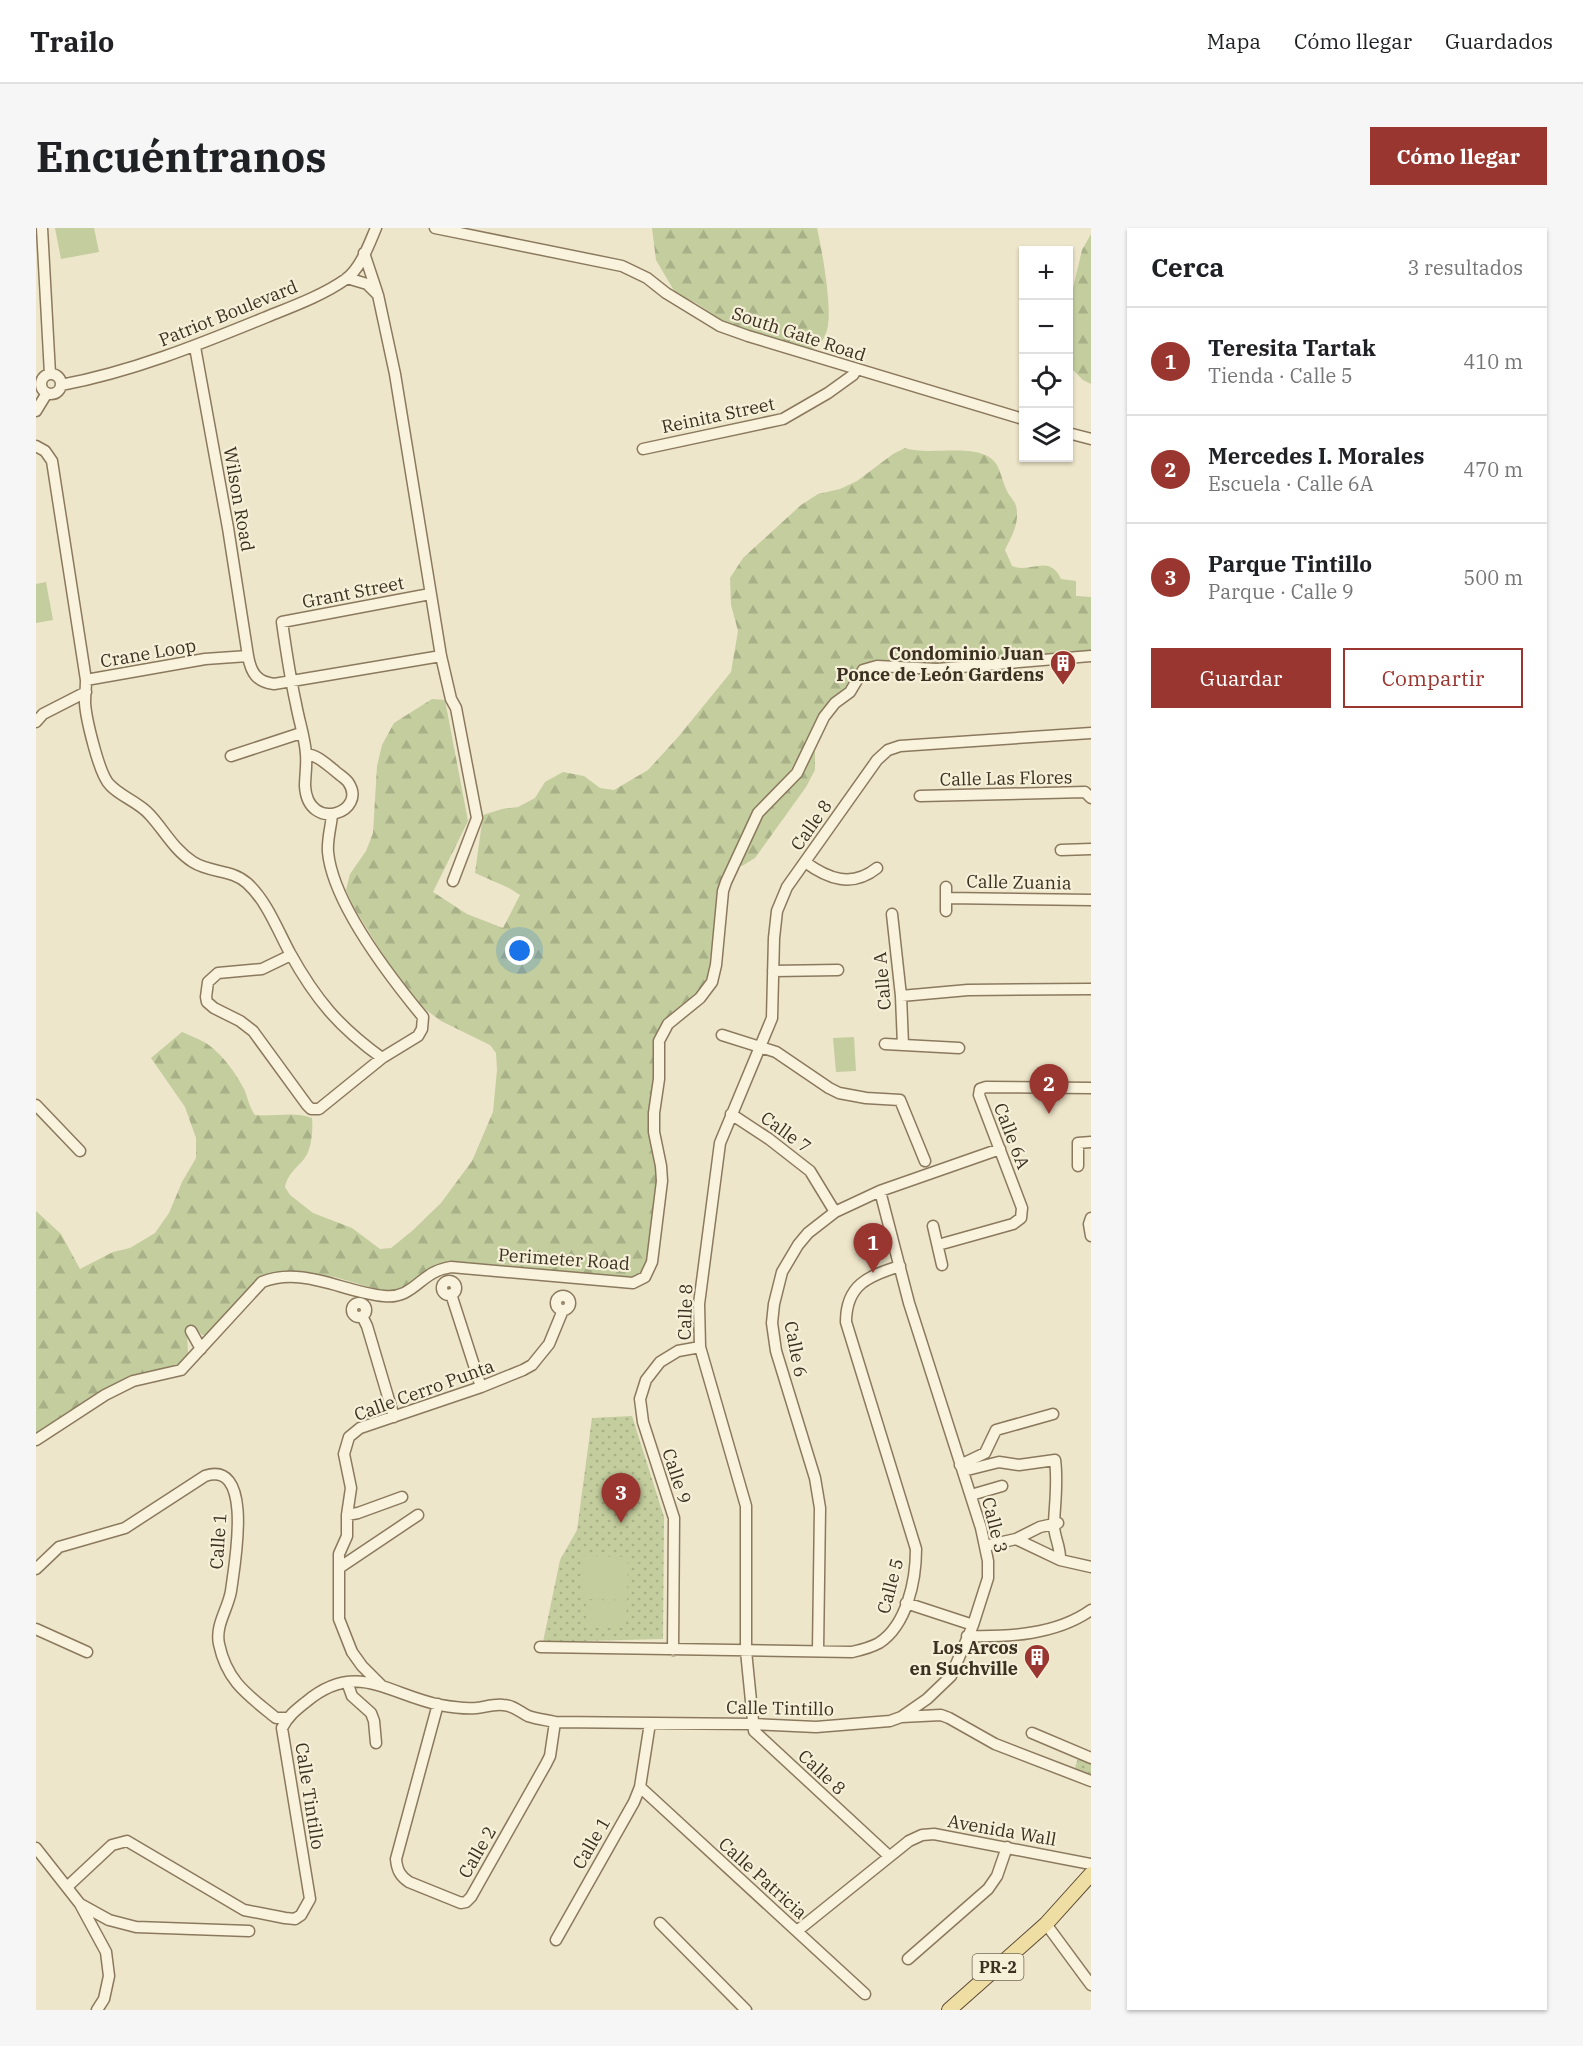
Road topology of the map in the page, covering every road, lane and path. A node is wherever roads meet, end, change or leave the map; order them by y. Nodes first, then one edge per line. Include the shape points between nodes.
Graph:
1 (42, 228) edge
2 (435, 228) edge
3 (376, 229) edge
4 (365, 252) junction
5 (347, 278) junction
6 (378, 295) junction
7 (195, 347) junction
8 (857, 369) junction
9 (50, 374) junction
10 (61, 385) junction
11 (47, 393) junction
12 (36, 411) edge
13 (1019, 418) edge
14 (1073, 435) edge
15 (1091, 440) edge
16 (36, 446) edge
17 (643, 449) dead end
18 (430, 594) junction
19 (248, 656) junction
20 (441, 656) junction
21 (1091, 657) edge
22 (86, 680) junction
23 (291, 682) junction
24 (86, 692) junction
25 (36, 722) edge
26 (301, 733) junction
27 (1091, 733) edge
28 (306, 754) junction
29 (231, 756) dead end
30 (920, 796) dead end
31 (1091, 798) edge
32 (332, 815) junction
33 (1091, 849) edge
34 (1061, 850) dead end
35 (805, 862) junction
36 (877, 868) dead end
37 (453, 881) dead end
38 (1091, 900) edge
39 (946, 911) dead end
40 (892, 914) dead end
41 (291, 955) junction
42 (838, 970) dead end
43 (773, 971) junction
44 (1091, 989) edge
45 (901, 996) junction
46 (722, 1035) dead end
47 (885, 1044) dead end
48 (903, 1045) junction
49 (761, 1047) junction
50 (959, 1048) dead end
51 (382, 1059) junction
52 (1091, 1088) edge
53 (36, 1105) edge
54 (731, 1114) junction
55 (1091, 1142) edge
56 (1000, 1149) junction
57 (80, 1151) dead end
58 (925, 1161) dead end
59 (1078, 1166) dead end
60 (880, 1191) junction
61 (835, 1212) junction
62 (1091, 1218) edge
63 (933, 1226) dead end
64 (1091, 1236) edge
65 (938, 1245) junction
66 (942, 1265) dead end
67 (900, 1266) junction
68 (451, 1294) dead end
69 (563, 1310) dead end
70 (362, 1316) dead end
71 (191, 1331) dead end
72 (700, 1347) junction
73 (201, 1349) junction
74 (481, 1387) junction
75 (1053, 1414) dead end
76 (394, 1417) junction
77 (36, 1440) edge
78 (962, 1468) junction
79 (1002, 1486) dead end
80 (971, 1496) junction
81 (402, 1497) dead end
82 (347, 1515) junction
83 (418, 1515) dead end
84 (1056, 1524) junction
85 (1016, 1539) junction
86 (985, 1546) junction
87 (1060, 1560) junction
88 (1091, 1567) edge
89 (339, 1568) junction
90 (36, 1569) edge
91 (906, 1604) junction
92 (1091, 1610) edge
93 (973, 1625) junction
94 (36, 1629) edge
95 (967, 1636) junction
96 (540, 1647) dead end
97 (673, 1650) junction
98 (746, 1651) junction
99 (818, 1651) junction
100 (87, 1652) dead end
101 (347, 1682) junction
102 (381, 1685) junction
103 (438, 1704) junction
104 (901, 1717) junction
105 (288, 1718) junction
106 (555, 1722) junction
107 (650, 1723) junction
108 (753, 1724) junction
109 (1032, 1733) dead end
110 (376, 1743) dead end
111 (1091, 1758) edge
112 (1091, 1781) edge
113 (640, 1787) junction
114 (1007, 1847) junction
115 (36, 1848) edge
116 (889, 1856) junction
117 (1091, 1864) edge
118 (1091, 1874) edge
119 (67, 1887) junction
120 (80, 1904) junction
121 (660, 1923) dead end
122 (1046, 1924) junction
123 (249, 1931) dead end
124 (796, 1931) junction
125 (556, 1940) dead end
126 (908, 1959) dead end
127 (1091, 1985) edge
128 (865, 1994) dead end
129 (97, 2010) edge
130 (746, 2010) edge
131 (949, 2010) edge

1 - 9 street
2 - 8 street, South Gate Road via 622,266 720,326
3 - 4 street, Patriot Boulevard
4 - 5 street, Patriot Boulevard
4 - 6 street
5 - 6 street via 367,284
5 - 7 street, Patriot Boulevard via 304,301
6 - 18 street
7 - 10 street, Patriot Boulevard
7 - 19 street, Wilson Road
8 - 13 street, South Gate Road
8 - 17 street, Reinita Street via 828,393 783,419
9 - 10 street via 58,377
9 - 11 street via 42,383
10 - 11 street via 56,393
11 - 12 street
14 - 15 street
16 - 22 street, Crane Loop via 52,461
18 - 20 street
18 - 23 street, Grant Street via 282,622
19 - 22 street, Crane Loop via 205,659
19 - 23 street via 258,680
20 - 23 street
20 - 37 street via 456,708 477,818
21 - 73 street, Perimeter Road via 937,669 877,666 863,670 850,692 824,717 797,773 758,813 726,882 712,982 700,998 668,1024 659,1041 654,1132 662,1181 652,1262 645,1277 633,1283 451,1267 436,1271 406,1292 386,1297 315,1279 277,1276 262,1282
22 - 24 street
23 - 26 street
24 - 25 street via 43,714
24 - 41 street via 87,718 106,781 148,812 187,858 231,873 247,884
26 - 28 street
26 - 29 street
27 - 35 street, Calle 8 via 888,750
28 - 32 street via 308,799 315,809
28 - 32 street via 319,759 346,780 350,788 349,804
30 - 31 street, Calle Las Flores via 1085,792
32 - 51 street via 328,851 334,882 386,971 423,1017 418,1036
33 - 34 street
35 - 36 street via 821,874 838,879 868,875
35 - 43 street, Calle 8 via 787,887 777,911
38 - 39 street, Calle Zuania via 946,892
40 - 45 street, Calle A
41 - 51 street via 330,1014
41 - 51 street via 262,969 214,975 207,987 207,1002 253,1031 311,1108 322,1108
42 - 43 street
43 - 49 street, Calle 8 via 772,1018
44 - 45 street via 968,990
45 - 48 street, Calle A
46 - 49 street
47 - 48 street
48 - 50 street
49 - 54 street, Calle 8
49 - 58 street via 776,1052 828,1088 850,1096 900,1100
52 - 56 street, Calle 6A via 980,1089
53 - 57 street
54 - 61 street, Calle 7 via 810,1171
54 - 72 street, Calle 8 via 720,1143 699,1304
55 - 59 street via 1077,1143
56 - 60 street, Calle 6
56 - 65 street, Calle 6A via 1022,1208 1021,1218 1013,1224
60 - 61 street, Calle 6
60 - 67 street, Calle 3
61 - 99 street, Calle 6 via 808,1233 790,1257 778,1284 772,1323 776,1351 815,1478 820,1508
62 - 64 street
63 - 65 street
65 - 66 street
67 - 78 street, Calle 3
67 - 91 street, Calle 5 via 861,1283 848,1302 846,1322 916,1549 916,1569
68 - 74 street
69 - 74 street, Calle Cerro Punta via 549,1344 532,1365
70 - 76 street
71 - 73 street
72 - 97 street, Calle 9 via 678,1351 660,1362 646,1380 640,1400 643,1422 674,1518
72 - 98 street, Calle 8 via 746,1506
73 - 77 street, Perimeter Road via 181,1370 133,1381
74 - 76 street, Calle Cerro Punta
75 - 78 street via 996,1430 985,1453
76 - 82 street, Calle Cerro Punta via 360,1428 347,1442 344,1459 351,1488
78 - 80 street, Calle 3
78 - 84 street via 1055,1460
79 - 80 street
80 - 86 street, Calle 3
81 - 82 street
82 - 89 street, Calle Cerro Punta via 348,1536 339,1554
83 - 89 street
84 - 85 street
84 - 87 street
85 - 86 street
85 - 87 street
86 - 93 street, Calle 3 via 988,1578
87 - 88 street
89 - 102 street, Calle Cerro Punta via 339,1618 344,1634 362,1666
90 - 105 street, Calle 1 via 58,1547 125,1528 205,1476 219,1474 233,1488 239,1516 230,1593 217,1632 219,1645 238,1687 276,1718
91 - 93 street
91 - 99 street, Calle 5 via 897,1625 878,1643 852,1652
92 - 95 street via 1065,1624 1038,1630 1004,1637
93 - 95 street, Calle 3
94 - 100 street
95 - 104 street, Calle 3 via 951,1676
96 - 97 street, Calle 5
97 - 98 street, Calle 5
98 - 99 street, Calle 5
98 - 108 street, Calle 8
101 - 102 street, Calle Tintillo
101 - 105 street, Calle Tintillo via 323,1689
101 - 110 street via 352,1696 371,1713
102 - 103 street, Calle Tintillo
103 - 106 street, Calle Tintillo via 464,1708 503,1704
103 - 106 street, Calle 2 via 396,1859 402,1877 409,1882 462,1903 471,1897 546,1764
104 - 108 street, Calle Tintillo via 816,1727
104 - 112 street via 941,1715 995,1744
105 - 119 street, Calle Tintillo via 282,1728 310,1899 301,1915 285,1918 244,1910 127,1841 112,1845
106 - 107 street, Calle Tintillo
107 - 108 street, Calle Tintillo
107 - 113 street, Calle 1
108 - 116 street, Calle 8 via 754,1731
109 - 111 street
113 - 124 street, Calle Patricia
113 - 125 street, Calle 1
114 - 116 street, Avenida Wall via 934,1834 909,1841
114 - 117 street, Avenida Wall
114 - 126 street via 988,1889
115 - 119 street
116 - 124 street, Avenida Wall
118 - 122 main road, PR-2
119 - 120 street
120 - 123 street via 109,1920 136,1927
120 - 129 street via 106,1952 109,1976 105,1999
121 - 130 street
122 - 127 street
122 - 131 main road, PR-2
124 - 128 street, Calle Patricia

